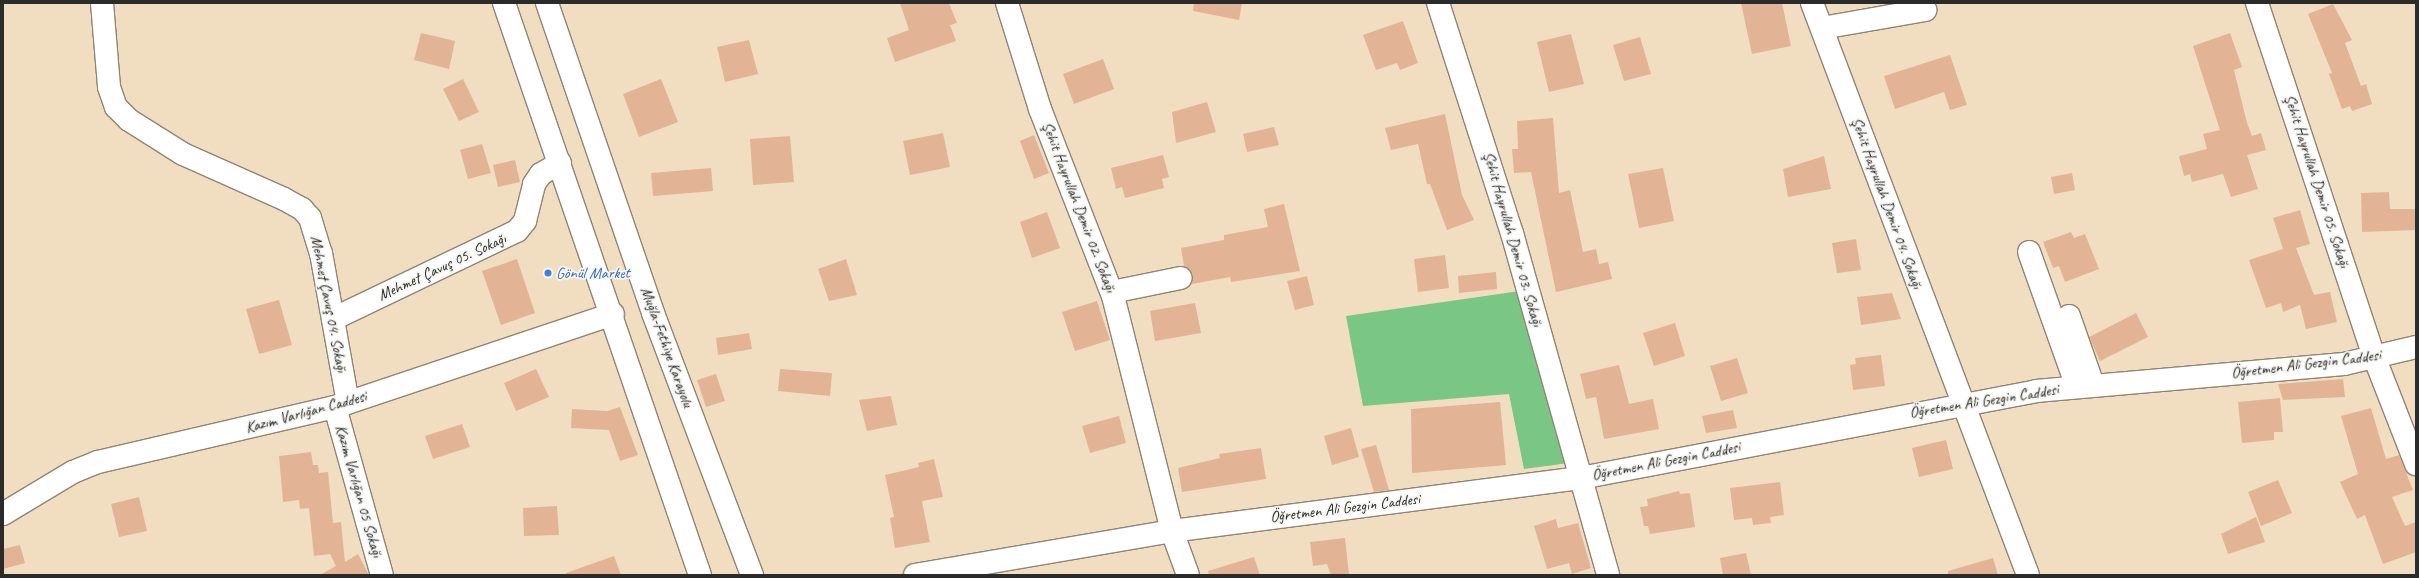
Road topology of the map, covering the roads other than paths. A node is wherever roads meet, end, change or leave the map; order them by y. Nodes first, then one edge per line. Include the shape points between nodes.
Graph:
1 (102, 3) edge
2 (504, 3) edge
3 (548, 3) edge
4 (1007, 3) edge
5 (1438, 3) edge
6 (1812, 3) edge
7 (2257, 3) edge
8 (1925, 10) dead end
9 (1822, 28) junction
10 (560, 163) junction
11 (2029, 252) dead end
12 (1182, 278) dead end
13 (1112, 292) junction
14 (613, 314) junction
15 (2069, 316) dead end
16 (333, 319) junction
17 (2416, 347) edge
18 (2376, 359) junction
19 (2085, 386) junction
20 (1961, 403) junction
21 (342, 405) junction
22 (2416, 464) edge
23 (1581, 478) junction
24 (3, 514) edge
25 (1172, 530) junction
26 (382, 575) edge
27 (700, 575) edge
28 (752, 575) edge
29 (915, 575) edge
30 (1188, 575) edge
31 (1608, 575) edge
32 (2028, 575) edge

1 - 16 main road, Mehmet Çavuş 04. Sokağı via 109,87 116,106 125,116 183,154 302,209 316,233
2 - 10 main road
3 - 28 main road, Muğla-Fethiye Karayolu via 653,312
4 - 13 main road, Şehit Hayrullah Demir 02. Sokağı via 1040,109
5 - 23 main road, Şehit Hayrullah Demir 03. Sokağı via 1512,232
6 - 9 main road, Şehit Hayrullah Demir 04. Sokağı
7 - 18 main road, Şehit Hayrullah Demir 05. Sokağı
8 - 9 main road
9 - 20 main road, Şehit Hayrullah Demir 04. Sokağı
10 - 14 main road
10 - 16 main road, Mehmet Çavuş 05. Sokağı via 541,174 534,184 524,221 517,231
11 - 19 main road
12 - 13 main road
13 - 25 main road, Şehit Hayrullah Demir 02. Sokağı
14 - 21 main road, Kazım Varlığan Caddesi
14 - 27 main road
15 - 19 main road
16 - 21 main road, Mehmet Çavuş 04. Sokağı
17 - 18 main road, Öğretmen Ali Gezgin Caddesi
18 - 19 main road, Öğretmen Ali Gezgin Caddesi
18 - 22 main road, Şehit Hayrullah Demir 05. Sokağı
19 - 20 main road, Öğretmen Ali Gezgin Caddesi
20 - 23 main road, Öğretmen Ali Gezgin Caddesi
20 - 32 main road, Şehit Hayrullah Demir 04. Sokağı
21 - 24 main road, Kazım Varlığan Caddesi via 116,456 74,472
21 - 26 main road, Kazım Varlığan 05 Sokağı
23 - 25 main road, Öğretmen Ali Gezgin Caddesi
23 - 31 main road, Şehit Hayrullah Demir 03. Sokağı
25 - 29 main road, Öğretmen Ali Gezgin Caddesi
25 - 30 main road, Şehit Hayrullah Demir 02. Sokağı

